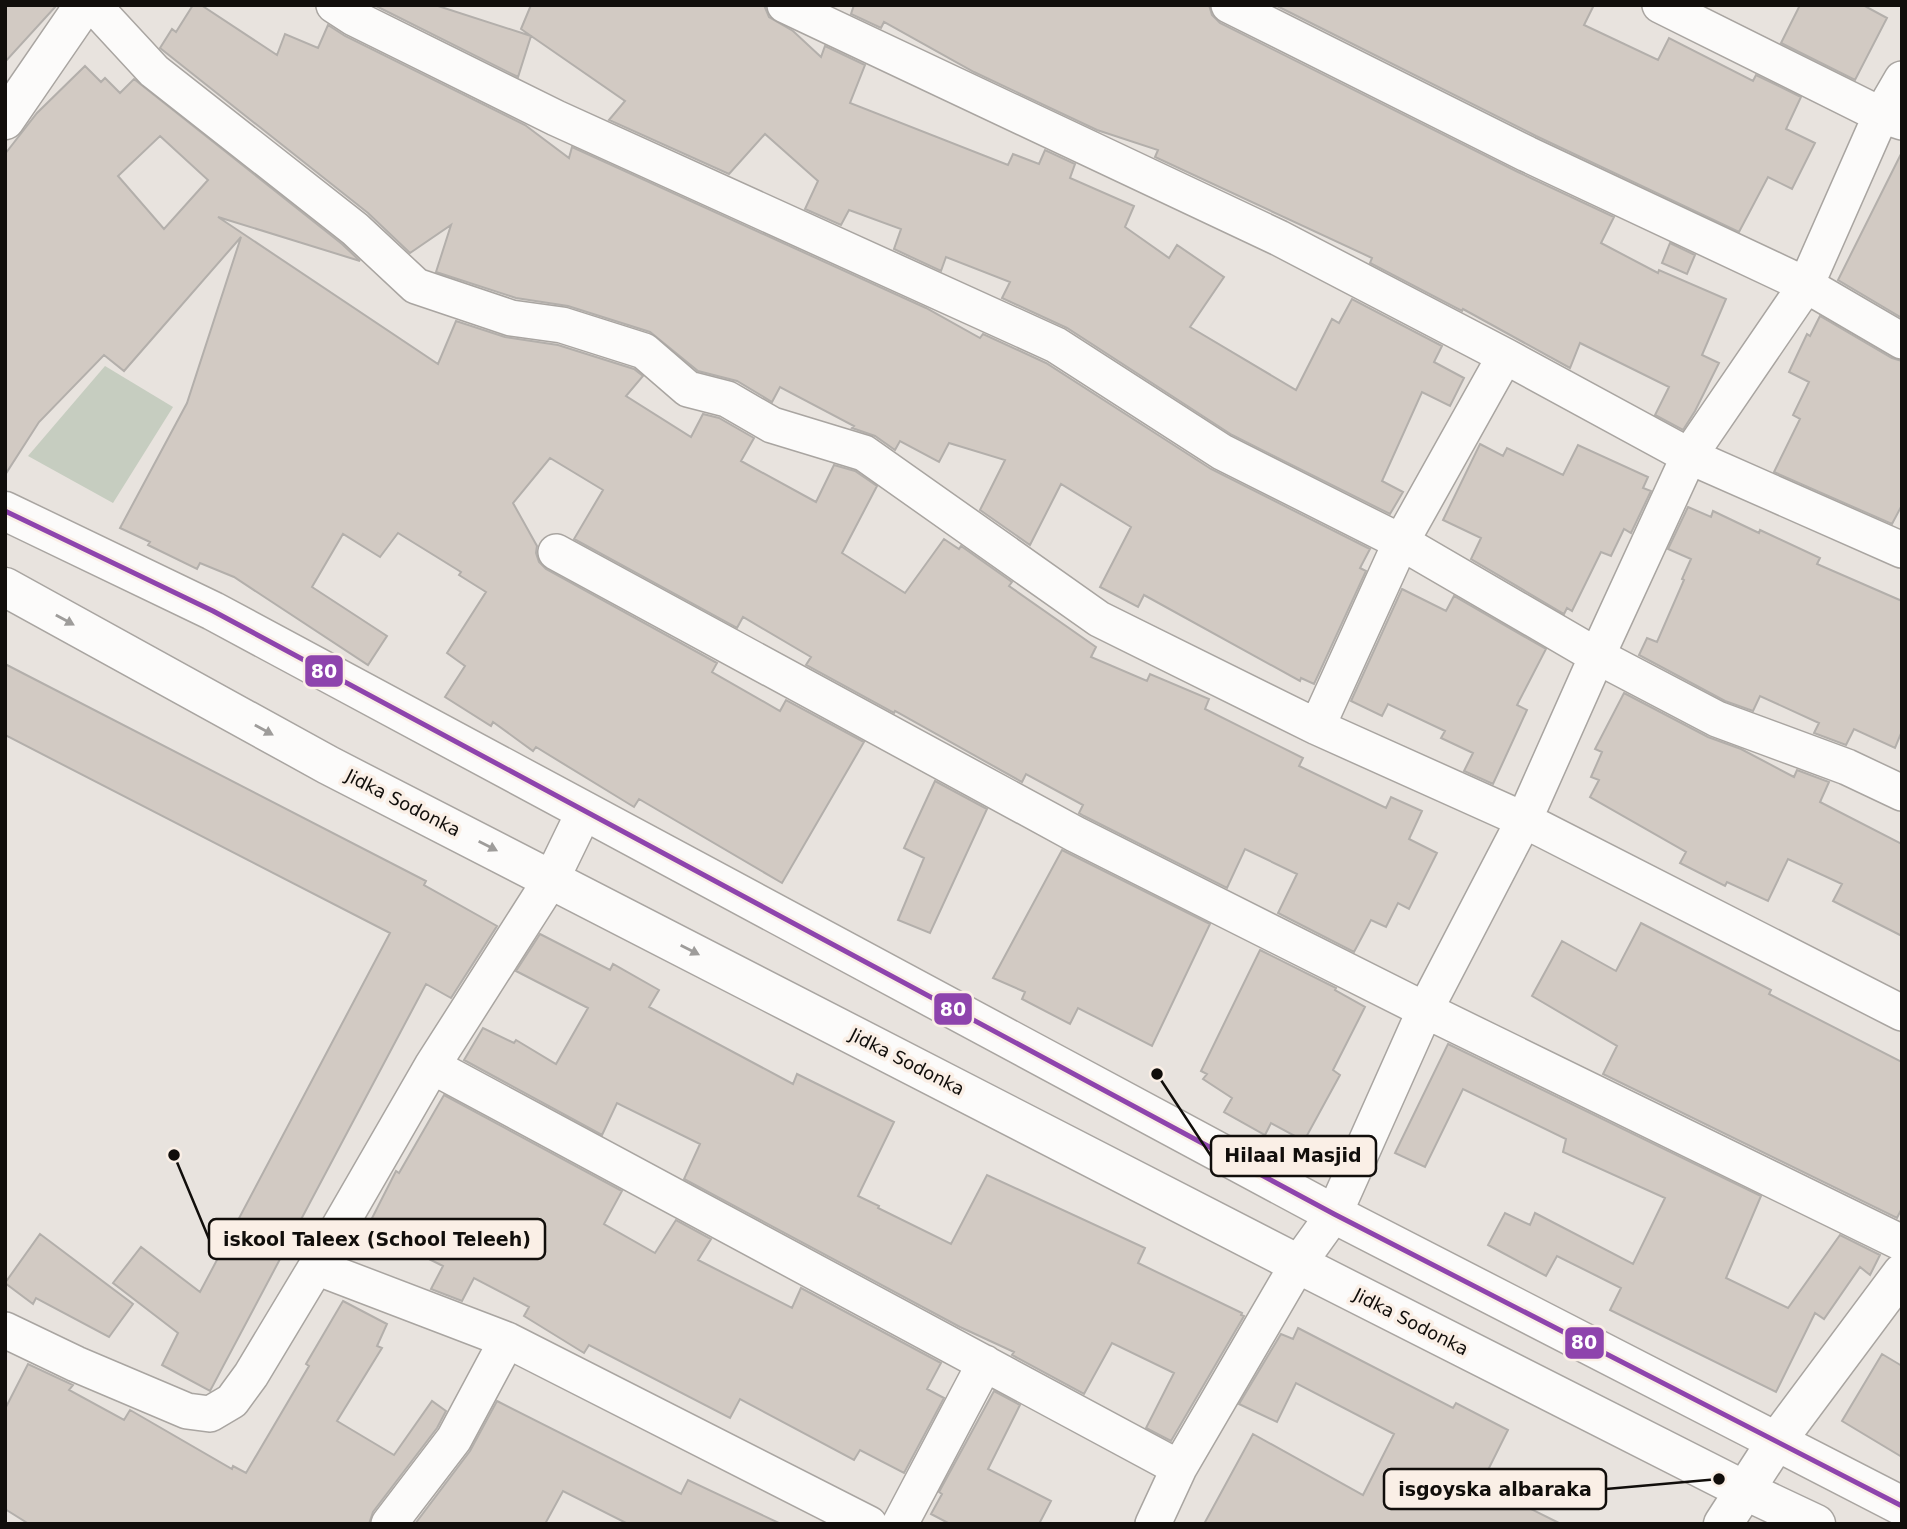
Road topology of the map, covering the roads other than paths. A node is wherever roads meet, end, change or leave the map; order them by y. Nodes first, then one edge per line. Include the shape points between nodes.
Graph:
1 (84, 5) edge
2 (93, 5) edge
3 (334, 5) edge
4 (786, 5) edge
5 (1228, 5) edge
6 (1660, 5) edge
7 (1902, 79) edge
8 (1892, 119) edge
9 (5, 120) edge
10 (1806, 285) junction
11 (1902, 341) edge
12 (1505, 356) junction
13 (1689, 456) junction
14 (5, 511) edge
15 (1401, 542) junction
16 (1900, 544) edge
17 (556, 552) dead end
18 (5, 587) edge
19 (1597, 656) junction
20 (1317, 727) junction
21 (1902, 793) edge
22 (584, 810) junction
23 (1524, 820) junction
24 (552, 878) junction
25 (1425, 1010) junction
26 (1902, 1013) edge
27 (432, 1066) junction
28 (1334, 1214) junction
29 (1902, 1243) edge
30 (1298, 1264) junction
31 (316, 1267) junction
32 (1902, 1273) edge
33 (5, 1330) edge
34 (507, 1340) junction
35 (985, 1363) junction
36 (1776, 1442) junction
37 (1180, 1468) junction
38 (1744, 1490) junction
39 (1902, 1506) edge
40 (389, 1524) edge
41 (869, 1524) edge
42 (900, 1524) edge
43 (1153, 1524) edge
44 (1723, 1524) edge
45 (1816, 1524) edge

1 - 9 main road
2 - 20 street via 154,71 355,229 416,286 510,318 562,325 644,351 688,389 727,399 772,425 864,453 1099,619
3 - 15 street via 556,118 1056,345 1222,452
4 - 12 street via 1279,238
5 - 10 street via 1527,154
6 - 8 street
7 - 8 street
8 - 10 street
10 - 11 street
10 - 13 street
12 - 13 street
12 - 15 street
13 - 16 street
13 - 19 street
14 - 22 main road via 213,611
15 - 19 street
15 - 20 street
17 - 25 street via 1075,834
18 -> 24 main road, Jidka Sodonka via 328,765
19 - 21 street via 1717,719 1847,767
19 - 23 street
20 - 23 street
22 - 24 street
22 - 28 main road
23 - 25 street
23 - 26 street
24 - 27 street
24 -> 30 main road, Jidka Sodonka
25 - 28 street
25 - 29 street
27 - 31 street
27 - 35 street
28 - 30 street
28 - 36 main road
30 - 37 street
30 - 38 main road, Jidka Sodonka
31 - 33 street via 232,1402 210,1414 187,1411
31 - 34 street
32 - 36 main road
34 - 40 street via 454,1439
34 - 41 street
35 - 37 street
35 - 42 street
36 - 38 main road
36 - 39 main road
37 - 43 street
38 - 44 main road
38 - 45 main road, Jidka Sodonka

